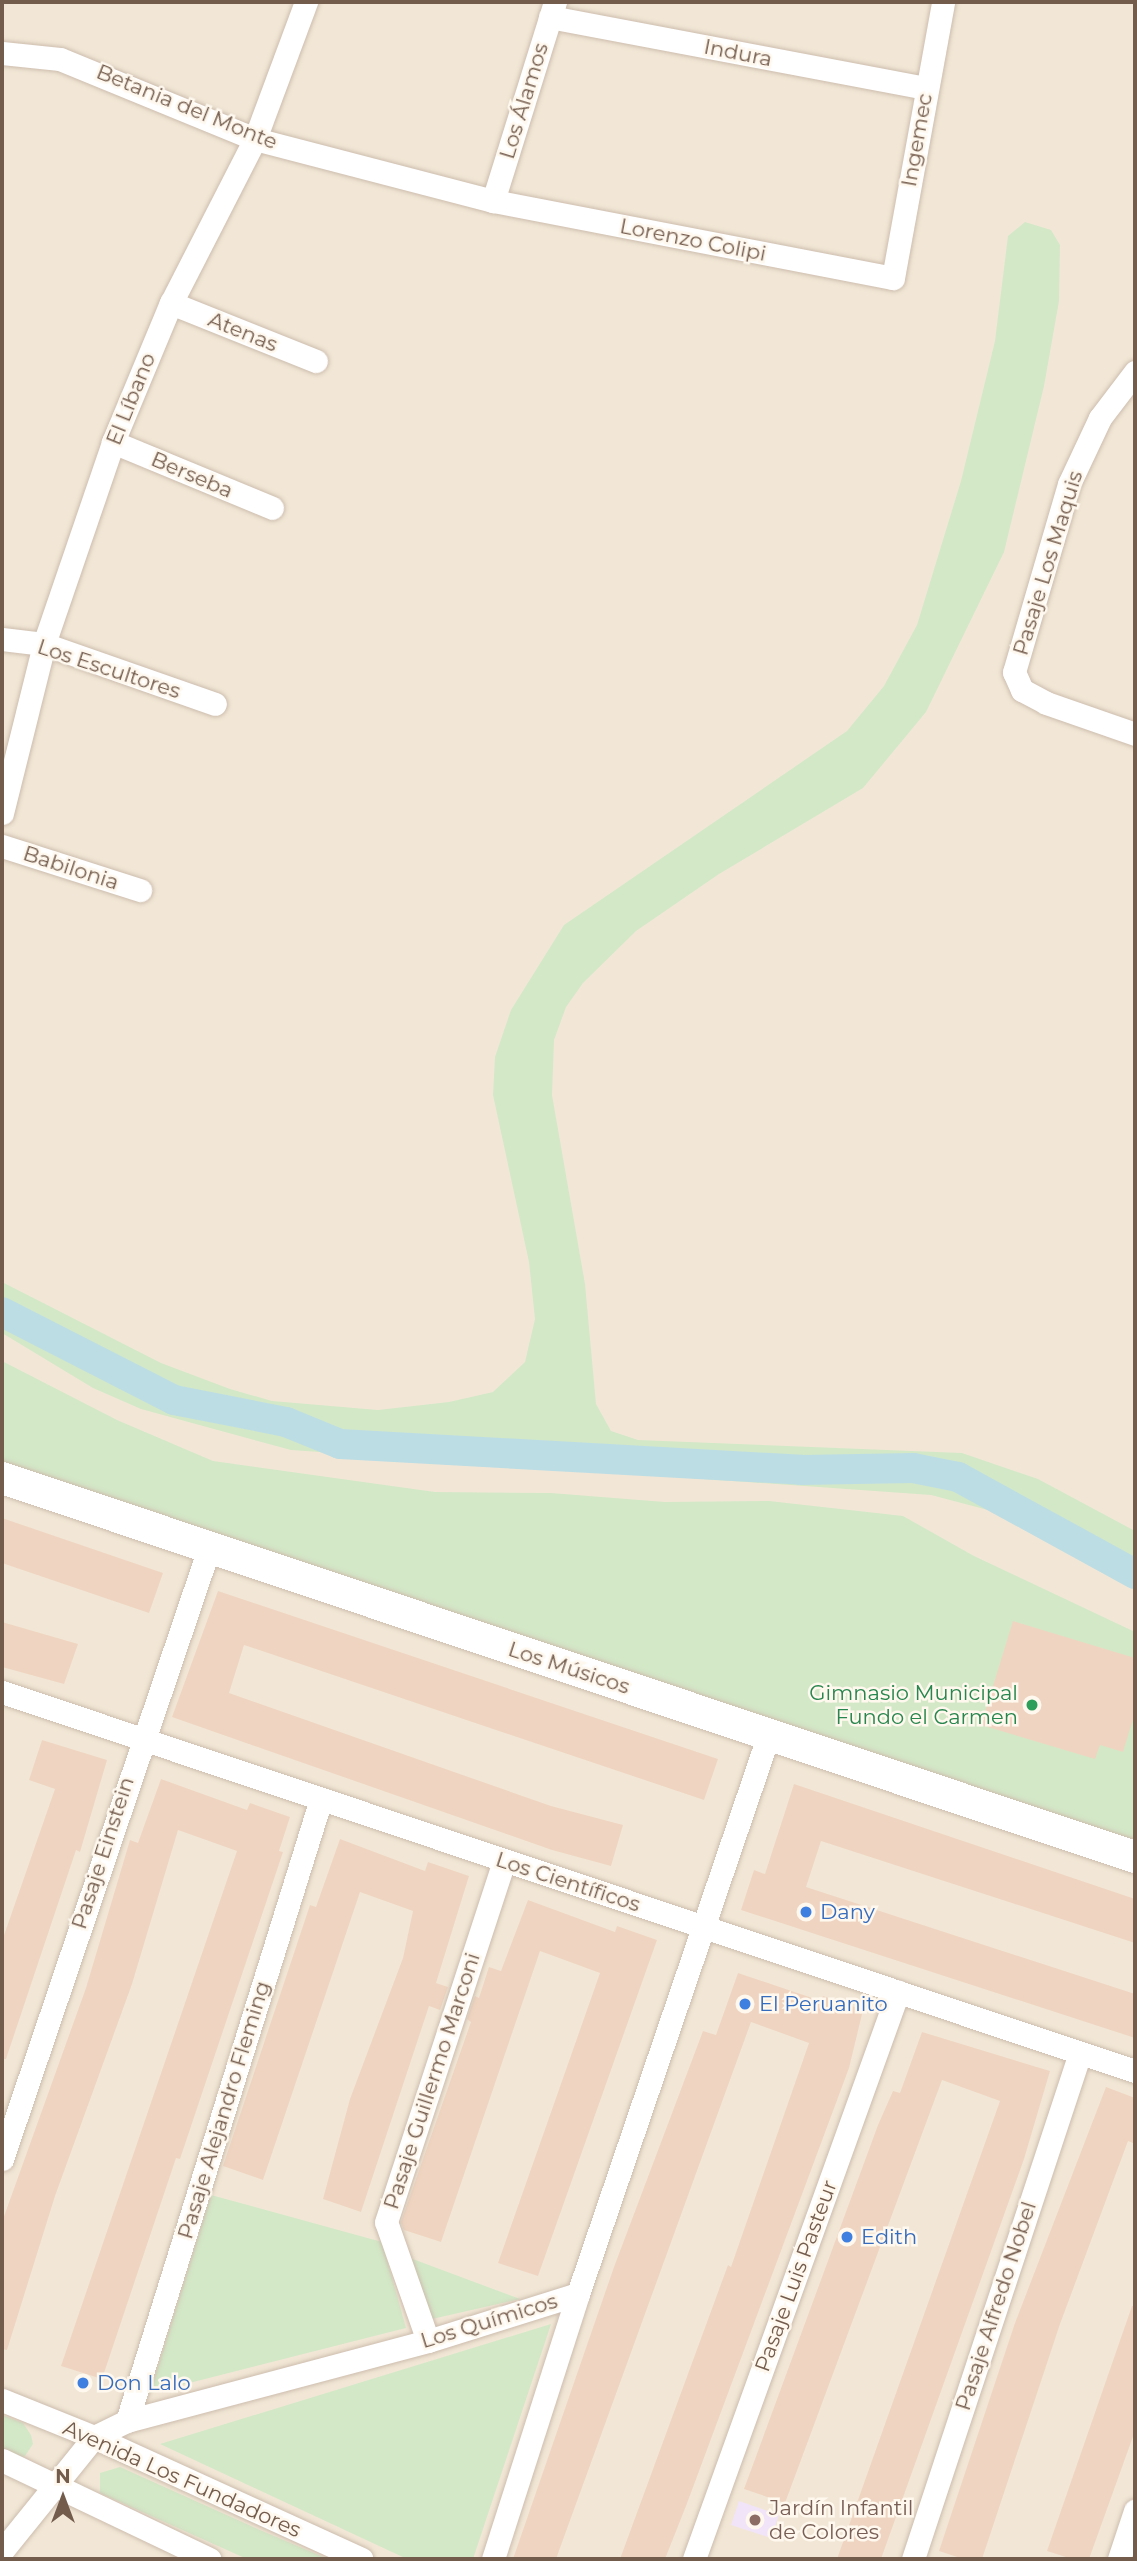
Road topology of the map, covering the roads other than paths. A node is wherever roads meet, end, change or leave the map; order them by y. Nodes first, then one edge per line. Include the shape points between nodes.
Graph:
1 (306, 2) edge
2 (943, 2) edge
3 (552, 9) edge
4 (2, 53) edge
5 (926, 88) junction
6 (255, 139) junction
7 (493, 201) junction
8 (893, 278) joint
9 (171, 303) junction
10 (316, 361) dead end
11 (1135, 372) edge
12 (113, 442) junction
13 (272, 508) dead end
14 (2, 639) edge
15 (44, 645) junction
16 (215, 704) dead end
17 (1135, 734) edge
18 (2, 813) edge
19 (2, 846) edge
20 (140, 890) dead end
21 (2, 1478) edge
22 (209, 1548) junction
23 (2, 1692) edge
24 (769, 1734) junction
25 (141, 1739) junction
26 (321, 1799) junction
27 (1135, 1857) edge
28 (504, 1861) junction
29 (704, 1927) junction
30 (898, 1992) junction
31 (1080, 2053) junction
32 (1135, 2071) edge
33 (2, 2160) edge
34 (578, 2294) junction
35 (428, 2341) junction
36 (2, 2400) edge
37 (127, 2421) junction
38 (94, 2437) junction
39 (2, 2460) edge
40 (54, 2483) junction
41 (1135, 2511) edge
42 (2, 2551) edge
43 (210, 2559) edge
44 (362, 2559) edge
45 (493, 2559) edge
46 (694, 2559) edge
47 (913, 2559) edge
48 (1119, 2559) edge

1 - 6 street, El Líbano
2 - 5 street, Ingemec
3 - 5 street, Indura
3 - 7 street, Los Álamos
4 - 6 street, Betania del Monte via 32,53 88,68
5 - 8 street, Ingemec
6 - 7 street, Betania del Monte
6 - 9 street, El Líbano
7 - 8 street, Lorenzo Colipi
9 - 10 street, Atenas
9 - 12 street, El Líbano
11 - 17 street, Pasaje Los Maquis via 1100,418 1069,484 1014,672 1022,690 1046,703
12 - 13 street, Berseba
12 - 15 street, El Líbano
14 - 15 street, Los Escultores
15 - 16 street, Los Escultores
15 - 18 street, El Líbano
19 - 20 street, Babilonia
21 - 22 street, Los Músicos
22 - 24 street, Los Músicos
22 - 25 street, Pasaje Einstein
23 - 25 street, Los Científicos
24 - 27 street, Los Músicos
24 - 29 street, Los Químicos
25 - 26 street, Los Científicos
25 - 33 street, Pasaje Einstein
26 - 28 street, Los Científicos
26 - 37 street, Pasaje Alejandro Fleming
28 - 29 street, Los Científicos
28 - 35 street, Pasaje Guillermo Marconi via 386,2222
29 - 30 street, Los Científicos
29 - 34 street, Los Químicos
30 - 31 street, Los Científicos
30 - 46 street, Pasaje Luis Pasteur
31 - 32 street, Los Científicos
31 - 47 street, Pasaje Alfredo Nobel
34 - 35 street, Los Químicos
34 - 45 street
35 - 37 street, Los Químicos
36 - 38 street, Avenida Los Fundadores
37 - 38 street, Los Químicos
38 - 40 street, Los Químicos
38 - 44 street, Avenida Los Fundadores
39 - 40 street
40 - 42 street, Los Químicos
40 - 43 street
41 - 48 street

